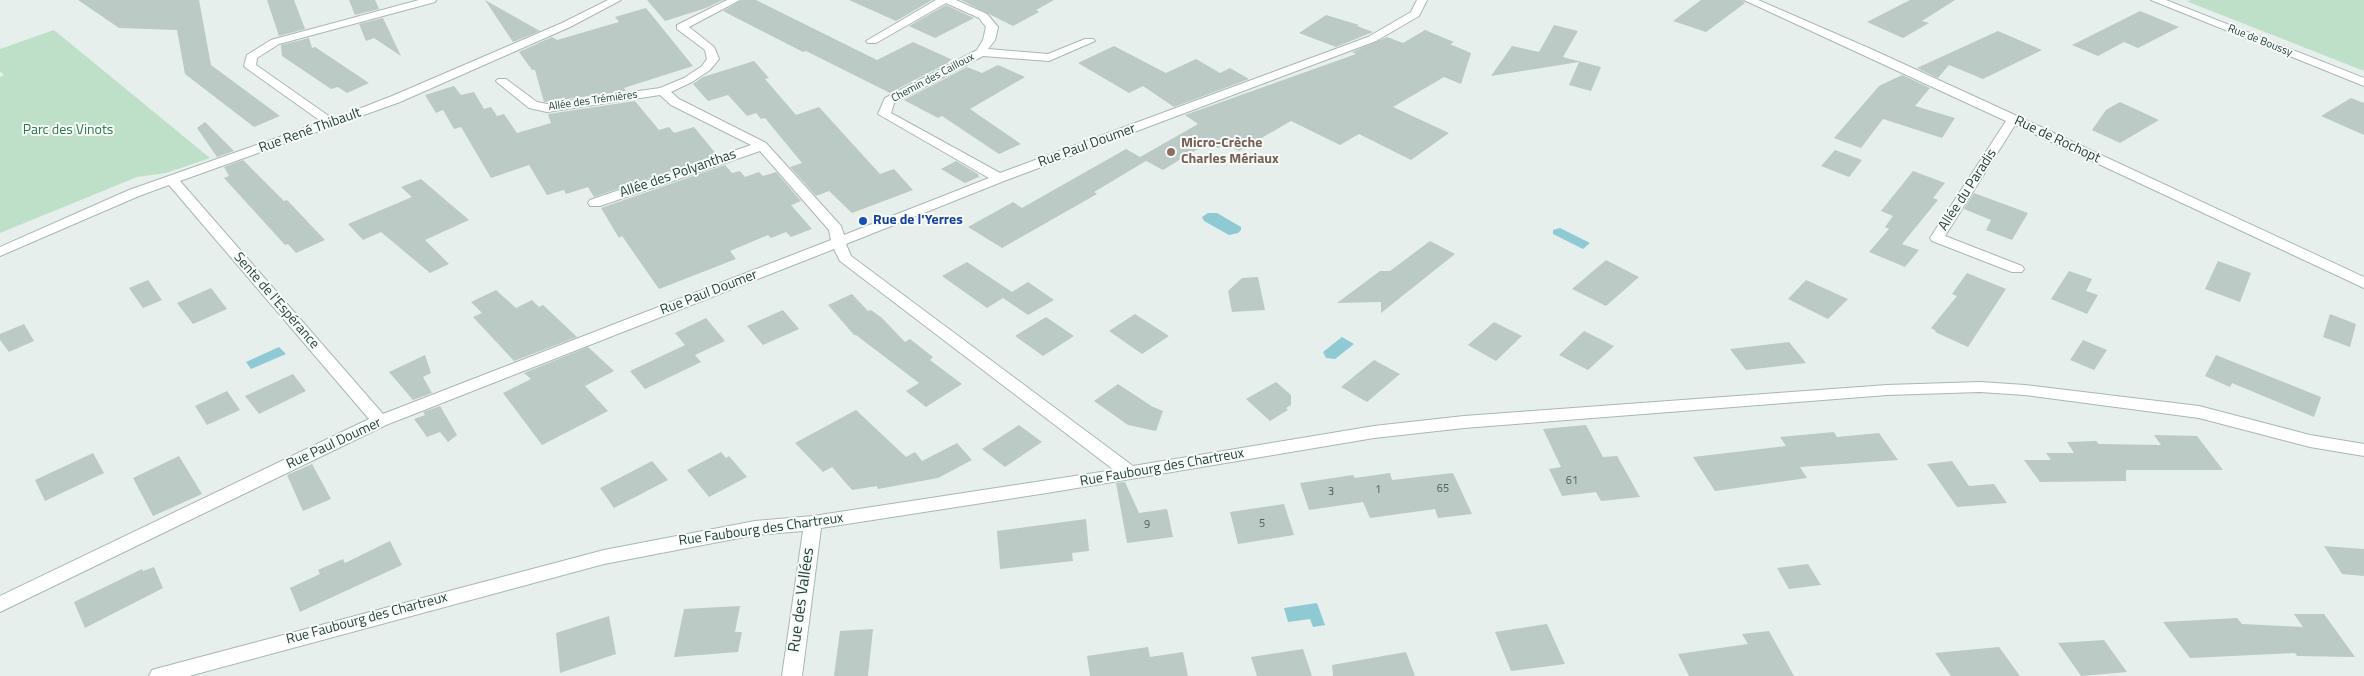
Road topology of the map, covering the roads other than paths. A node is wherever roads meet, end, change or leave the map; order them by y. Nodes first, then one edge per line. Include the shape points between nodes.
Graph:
1 (431, 0) edge
2 (616, 0) edge
3 (735, 0) edge
4 (945, 0) edge
5 (1422, 0) edge
6 (1749, 0) edge
7 (2156, 0) edge
8 (872, 41) dead end
9 (1089, 41) dead end
10 (981, 52) junction
11 (502, 81) dead end
12 (2364, 82) edge
13 (663, 91) junction
14 (2013, 119) junction
15 (331, 123) junction
16 (762, 146) junction
17 (999, 178) junction
18 (173, 180) junction
19 (595, 203) dead end
20 (838, 242) junction
21 (0, 252) edge
22 (2017, 269) dead end
23 (2364, 283) edge
24 (380, 421) junction
25 (2364, 450) edge
26 (1130, 473) junction
27 (813, 523) junction
28 (0, 604) edge
29 (159, 676) edge
30 (792, 676) edge

1 - 15 street via 275,42 251,57 250,66
2 - 15 street, Rue René Thibault via 488,60
3 - 13 street, Allée des Trémières via 680,27 710,49 713,59 688,80
4 - 8 street
4 - 10 street, Chemin des Cailloux via 983,16 992,27
5 - 17 street, Rue Paul Doumer via 1415,14 1372,39
6 - 14 street, Rue de Rochopt
7 - 12 street, Rue de Boussy
9 - 10 street via 1049,58
10 - 17 street, Chemin des Cailloux via 889,101 884,114
11 - 13 street, Allée des Trémières via 533,105 547,108
13 - 16 street via 674,102
14 - 22 street, Allée du Paradis via 1937,238
14 - 23 street, Rue de Rochopt
15 - 18 street, Rue René Thibault
16 - 19 street, Allée des Polyanthas
16 - 20 street via 836,229
17 - 20 street, Rue Paul Doumer
18 - 21 street, Rue René Thibault via 134,193
18 - 24 street, Sente de l'Espérance
20 - 24 street, Rue Paul Doumer
20 - 26 street via 845,258
24 - 28 street, Rue Paul Doumer
25 - 26 street, Rue Faubourg des Chartreux via 2199,412 1980,387 1887,390 1520,417 1374,432
26 - 27 street, Rue Faubourg des Chartreux
27 - 29 street, Rue Faubourg des Chartreux via 755,528 604,557
27 - 30 street, Rue des Vallées

